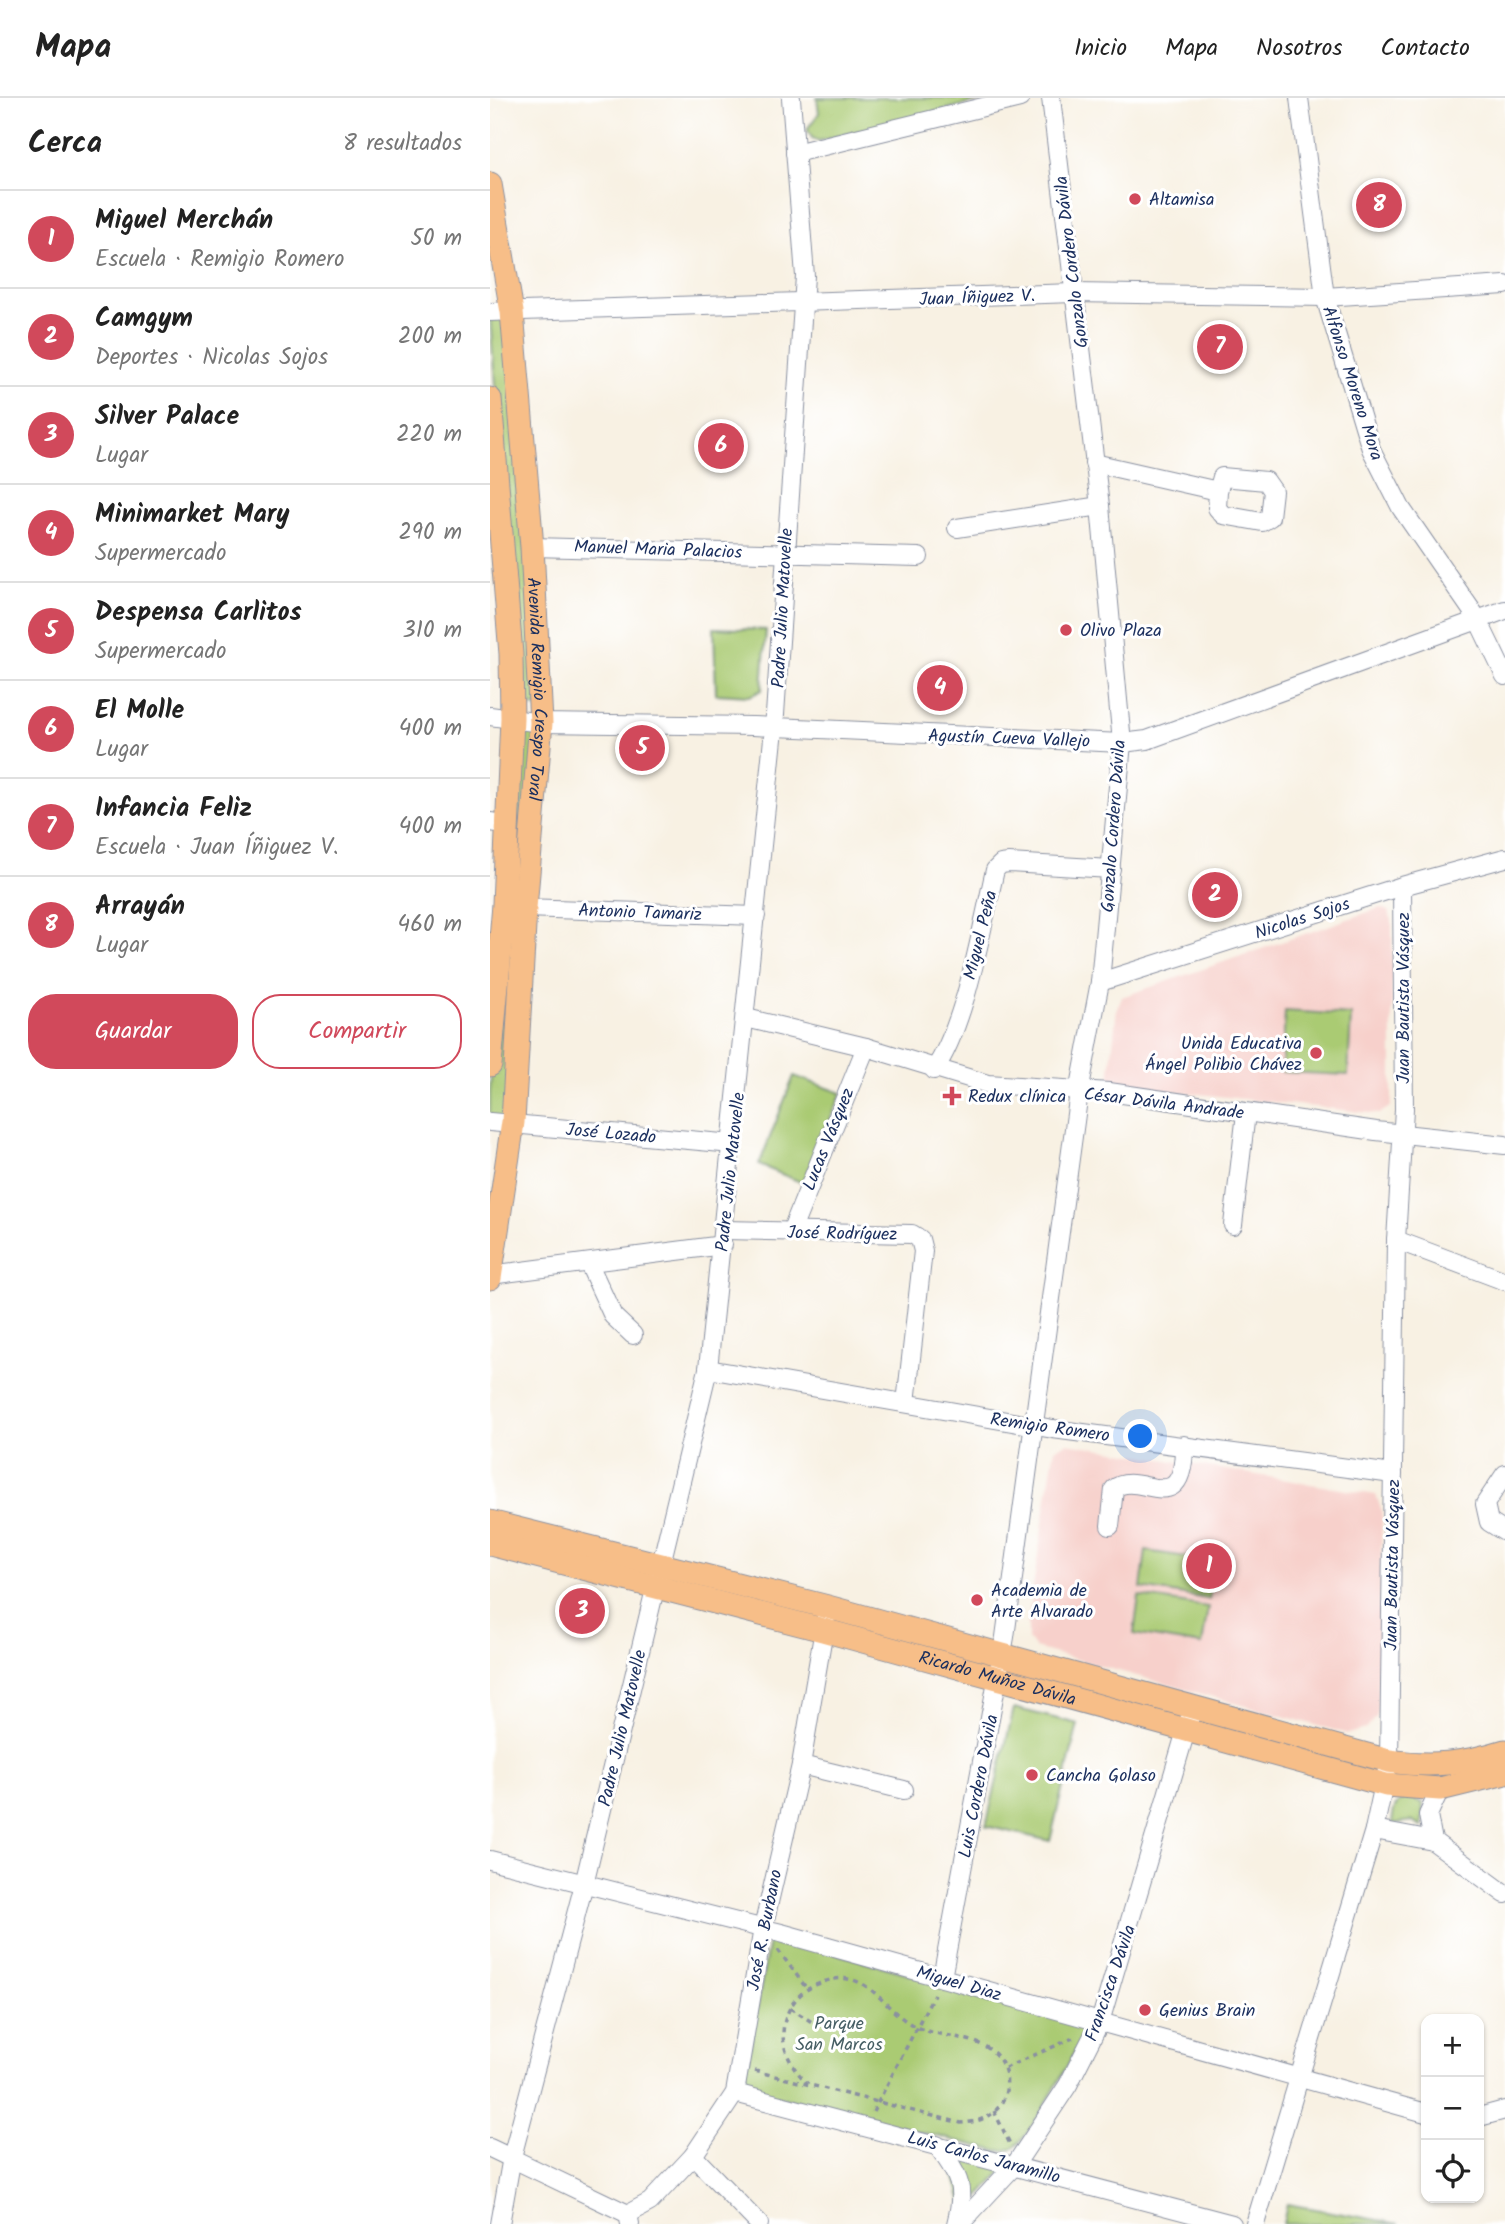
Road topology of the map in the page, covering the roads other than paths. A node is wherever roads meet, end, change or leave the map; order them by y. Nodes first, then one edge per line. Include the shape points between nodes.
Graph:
1 (791, 98) edge
2 (1020, 98) edge
3 (1051, 98) edge
4 (1299, 98) edge
5 (795, 153) junction
6 (490, 184) edge
7 (1505, 285) edge
8 (1074, 293) junction
9 (1325, 297) junction
10 (802, 302) junction
11 (501, 312) edge
12 (490, 399) edge
13 (1094, 463) junction
14 (1218, 491) dead end
15 (1100, 506) junction
16 (957, 528) dead end
17 (532, 547) junction
18 (496, 549) edge
19 (785, 553) junction
20 (919, 557) dead end
21 (1505, 610) edge
22 (1477, 618) junction
23 (1505, 676) edge
24 (501, 717) edge
25 (541, 723) junction
26 (774, 729) junction
27 (1122, 743) junction
28 (498, 823) edge
29 (1505, 858) edge
30 (1111, 869) junction
31 (1402, 886) junction
32 (525, 908) junction
33 (756, 916) junction
34 (1100, 982) junction
35 (493, 1006) edge
36 (746, 1018) junction
37 (866, 1047) junction
38 (490, 1065) edge
39 (934, 1070) junction
40 (1079, 1092) junction
41 (1246, 1113) junction
42 (501, 1122) edge
43 (1402, 1133) junction
44 (733, 1144) junction
45 (1505, 1145) edge
46 (1233, 1225) dead end
47 (791, 1231) junction
48 (724, 1237) junction
49 (1396, 1240) junction
50 (589, 1264) junction
51 (490, 1276) edge
52 (1505, 1281) edge
53 (633, 1335) dead end
54 (708, 1369) junction
55 (906, 1403) junction
56 (1035, 1426) junction
57 (1184, 1445) junction
58 (1393, 1474) junction
59 (1505, 1474) edge
60 (490, 1522) edge
61 (1110, 1526) dead end
62 (1505, 1532) edge
63 (490, 1544) edge
64 (663, 1563) junction
65 (655, 1589) junction
66 (828, 1607) junction
67 (823, 1630) junction
68 (1002, 1654) junction
69 (997, 1678) junction
70 (1190, 1718) junction
71 (1505, 1751) edge
72 (1389, 1761) junction
73 (801, 1765) junction
74 (1505, 1773) edge
75 (1386, 1785) junction
76 (1440, 1789) junction
77 (904, 1790) dead end
78 (1374, 1829) junction
79 (1433, 1841) junction
80 (490, 1860) edge
81 (584, 1884) junction
82 (1505, 1894) edge
83 (763, 1928) junction
84 (942, 1978) junction
85 (1099, 2025) junction
86 (1301, 2077) junction
87 (735, 2093) junction
88 (1505, 2110) edge
89 (1421, 2112) edge
90 (1484, 2116) edge
91 (937, 2145) junction
92 (490, 2148) edge
93 (693, 2155) junction
94 (513, 2157) junction
95 (1016, 2163) junction
96 (629, 2219) edge
97 (500, 2224) edge
98 (758, 2224) edge
99 (958, 2224) edge
100 (1232, 2224) edge
101 (1255, 2224) edge

1 - 5 street, Padre Julio Matovelle
2 - 5 street
3 - 8 street, Gonzalo Cordero Dávila
4 - 9 street, Alfonso Moreno Mora
5 - 10 street, Padre Julio Matovelle via 805,276
6 - 11 main road, Avenida Remigio Crespo Toral
7 - 9 street, Juan Íñiguez V.
8 - 9 street, Juan Íñiguez V.
8 - 10 street, Juan Íñiguez V.
8 - 13 street, Gonzalo Cordero Dávila
9 - 22 street, Alfonso Moreno Mora via 1371,449 1401,508
10 - 11 street, Juan Íñiguez V.
10 - 19 street, Padre Julio Matovelle
11 - 17 main road, Avenida Remigio Crespo Toral
12 - 18 main road, Avenida Remigio Crespo Toral
13 - 14 street
13 - 15 street, Gonzalo Cordero Dávila
15 - 16 street
15 - 27 street, Gonzalo Cordero Dávila
17 - 19 street, Manuel Maria Palacios
17 - 25 main road, Avenida Remigio Crespo Toral
18 - 24 main road, Avenida Remigio Crespo Toral via 511,654
19 - 20 street, Manuel Maria Palacios
19 - 26 street, Padre Julio Matovelle
21 - 22 street, Agustín Cueva Vallejo
22 - 23 street, Alfonso Moreno Mora
22 - 27 street, Agustín Cueva Vallejo via 1147,740
24 - 25 street, Agustín Cueva Vallejo
24 - 28 main road, Avenida Remigio Crespo Toral
25 - 26 street, Agustín Cueva Vallejo
25 - 32 main road, Avenida Remigio Crespo Toral
26 - 27 street, Agustín Cueva Vallejo
26 - 33 street, Padre Julio Matovelle
27 - 30 street, Gonzalo Cordero Dávila
28 - 35 main road, Avenida Remigio Crespo Toral
29 - 31 street, Nicolas Sojos
30 - 34 street, Gonzalo Cordero Dávila
30 - 39 street, Miguel Peña via 1009,863 995,870 971,975 943,1057
31 - 34 street, Nicolas Sojos
31 - 43 street, Juan Bautista Vásquez
32 - 33 street, Antonio Tamariz
32 - 42 main road, Avenida Remigio Crespo Toral
33 - 36 street, Padre Julio Matovelle
34 - 40 street, Gonzalo Cordero Dávila
35 - 38 main road, Avenida Remigio Crespo Toral
36 - 37 street, César Dávila Andrade
36 - 44 street, Padre Julio Matovelle
37 - 39 street, César Dávila Andrade
37 - 47 street, Lucas Vásquez
39 - 40 street, César Dávila Andrade via 988,1084
40 - 41 street, César Dávila Andrade
40 - 56 street, Gonzalo Cordero Dávila
41 - 43 street, César Dávila Andrade
41 - 46 street
42 - 44 street, José Lozado
42 - 51 main road, Avenida Remigio Crespo Toral
43 - 45 street, César Dávila Andrade
43 - 49 street, Juan Bautista Vásquez
44 - 48 street, Padre Julio Matovelle
47 - 48 street, José Rodríguez
47 - 55 street, José Rodríguez via 912,1234 920,1239 923,1251
48 - 50 street
48 - 54 street, Padre Julio Matovelle
49 - 52 street
49 - 58 street, Juan Bautista Vásquez
50 - 51 street
50 - 53 street via 614,1316
54 - 55 street, Remigio Romero
54 - 64 street, Padre Julio Matovelle
55 - 56 street, Remigio Romero
56 - 57 street, Remigio Romero
56 - 68 street, Luis Cordero Dávila
57 - 58 street, Remigio Romero
57 - 61 street via 1184,1468 1174,1483 1166,1488 1126,1485 1114,1489
58 - 72 street, Juan Bautista Vásquez
59 - 62 street via 1485,1504 1489,1522
60 - 64 main road, Ricardo Muñoz Dávila
63 - 65 main road, Ricardo Muñoz Dávila
64 - 65 street, Padre Julio Matovelle
64 - 66 main road, Ricardo Muñoz Dávila
65 - 67 main road, Ricardo Muñoz Dávila
65 - 81 street, Padre Julio Matovelle
66 - 67 street, José R. Burbano
66 - 68 main road, Ricardo Muñoz Dávila
67 - 69 main road, Ricardo Muñoz Dávila
67 - 73 street, José R. Burbano
68 - 69 street, Luis Cordero Dávila
68 - 70 main road, Ricardo Muñoz Dávila
69 - 70 main road, Ricardo Muñoz Dávila
69 - 84 street, Luis Cordero Dávila
70 - 72 main road, Ricardo Muñoz Dávila
70 - 75 main road, Ricardo Muñoz Dávila
70 - 85 street, Francisca Dávila
71 - 72 main road, Ricardo Muñoz Dávila via 1438,1766
72 - 75 street, Juan Bautista Vásquez
73 - 77 street
73 - 83 street, José R. Burbano
74 - 76 main road, Ricardo Muñoz Dávila
75 - 76 main road, Ricardo Muñoz Dávila
75 - 78 street, Juan Bautista Vásquez
76 - 79 street via 1428,1815
78 - 79 street
78 - 86 street, Juan Bautista Vásquez
79 - 82 street
80 - 81 street, Miguel Diaz
81 - 83 street, Miguel Diaz
81 - 94 street, Padre Julio Matovelle
83 - 84 street, Miguel Diaz
83 - 87 street, José R. Burbano
84 - 85 street, Miguel Diaz
85 - 86 street, Miguel Diaz
85 - 95 street, Francisca Dávila via 1068,2085
86 - 89 street, Miguel Diaz
86 - 101 street, Juan Bautista Vásquez
87 - 91 street, Luis Carlos Jaramillo
87 - 93 street, José R. Burbano
88 - 90 street
91 - 95 street, Luis Carlos Jaramillo
91 - 99 street via 960,2177
92 - 94 street
93 - 96 street, José R. Burbano
93 - 98 street
94 - 96 street
94 - 97 street, Padre Julio Matovelle
95 - 99 street, Francisca Dávila
95 - 100 street, Luis Carlos Jaramillo

